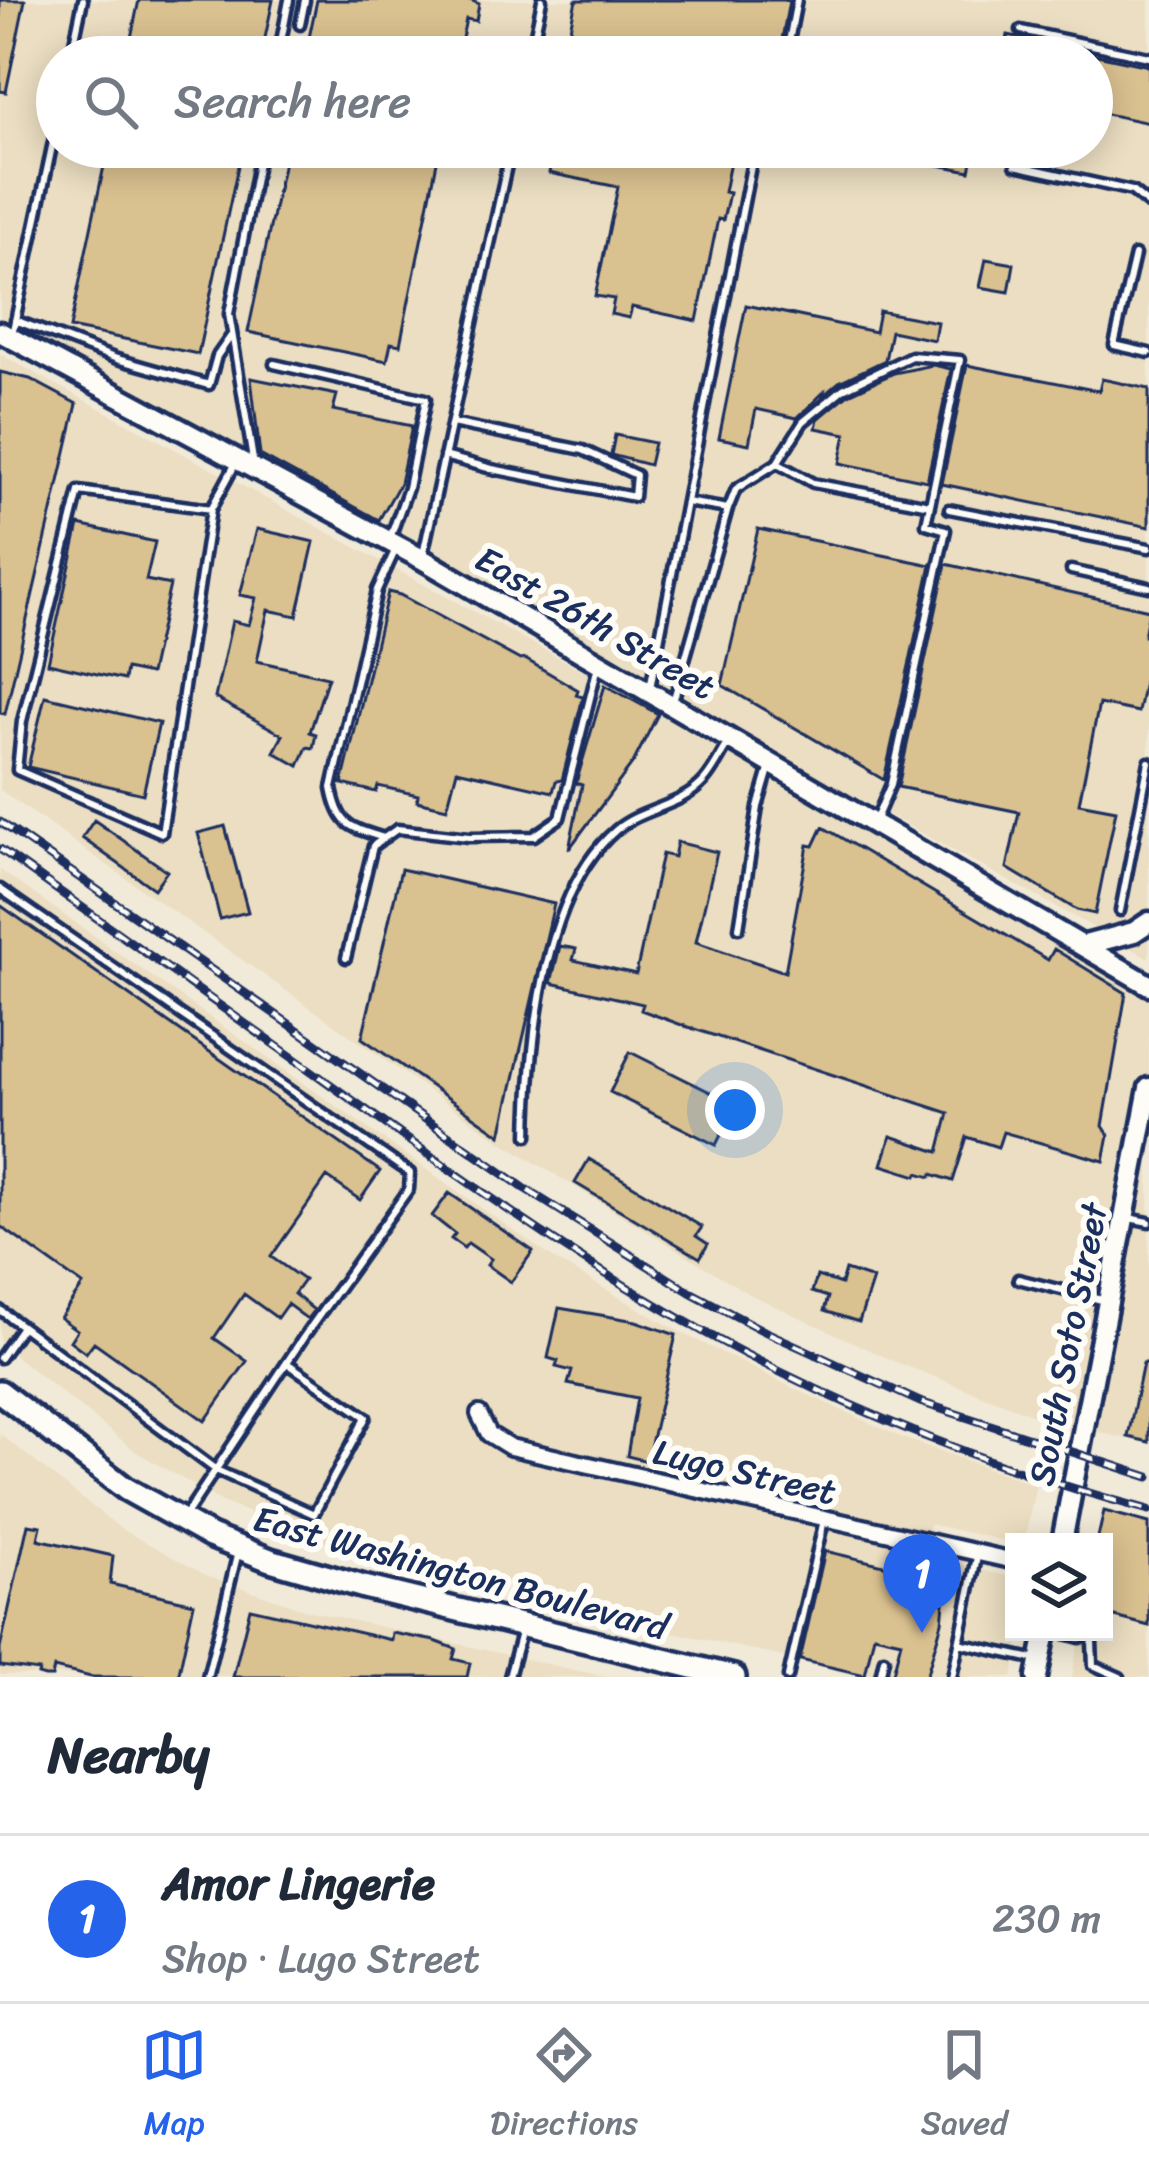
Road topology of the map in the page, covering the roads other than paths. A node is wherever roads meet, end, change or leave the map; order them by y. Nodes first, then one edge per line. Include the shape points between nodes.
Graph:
1 (83, 0) edge
2 (289, 0) edge
3 (305, 0) edge
4 (542, 0) edge
5 (797, 0) edge
6 (300, 25) dead end
7 (1021, 30) dead end
8 (75, 36) edge
9 (282, 36) edge
10 (534, 36) edge
11 (790, 36) edge
12 (1049, 36) edge
13 (1113, 49) edge
14 (1149, 57) edge
15 (47, 168) edge
16 (257, 168) edge
17 (507, 168) edge
18 (751, 168) edge
19 (1024, 168) edge
20 (1149, 205) edge
21 (1135, 255) dead end
22 (9, 330) edge
23 (231, 336) junction
24 (1149, 353) edge
25 (274, 364) dead end
26 (452, 423) junction
27 (444, 456) junction
28 (246, 464) junction
29 (777, 464) junction
30 (686, 502) junction
31 (930, 506) junction
32 (211, 508) junction
33 (728, 509) junction
34 (949, 509) dead end
35 (393, 544) junction
36 (1149, 548) edge
37 (422, 559) junction
38 (1071, 570) dead end
39 (1149, 587) edge
40 (599, 662) junction
41 (650, 692) junction
42 (672, 705) junction
43 (731, 739) junction
44 (1149, 762) edge
45 (771, 763) junction
46 (874, 823) junction
47 (384, 838) junction
48 (0, 890) edge
49 (1120, 911) dead end
50 (1149, 922) edge
51 (739, 928) dead end
52 (1084, 945) junction
53 (346, 958) dead end
54 (1149, 985) edge
55 (1149, 1088) edge
56 (528, 1136) dead end
57 (1125, 1217) junction
58 (1149, 1222) edge
59 (1018, 1279) dead end
60 (1109, 1302) junction
61 (0, 1310) edge
62 (21, 1328) junction
63 (0, 1358) edge
64 (286, 1363) junction
65 (0, 1392) edge
66 (479, 1414) dead end
67 (216, 1470) junction
68 (824, 1520) junction
69 (181, 1522) junction
70 (1064, 1533) edge
71 (239, 1548) junction
72 (977, 1553) junction
73 (1005, 1559) edge
74 (524, 1626) junction
75 (1092, 1641) dead end
76 (959, 1643) junction
77 (884, 1659) dead end
78 (1038, 1669) edge
79 (207, 1677) edge
80 (509, 1677) edge
81 (734, 1677) edge
82 (788, 1677) edge
83 (880, 1677) edge
84 (952, 1677) edge
85 (1120, 1677) edge

1 - 8 lane
2 - 9 lane
3 - 6 lane
4 - 10 lane
5 - 11 lane
7 - 12 lane
13 - 14 lane
15 - 22 lane
16 - 23 lane
17 - 26 lane
18 - 30 lane
19 - 20 lane via 1132,191
21 - 24 lane via 1114,345
22 - 23 lane via 209,385
22 - 28 street, East 26th Street
23 - 28 lane
25 - 35 lane via 426,399
26 - 27 lane
26 - 27 lane via 584,450 636,475 634,497
27 - 37 lane
28 - 32 lane
28 - 35 street, East 26th Street
29 - 31 lane via 813,483
29 - 31 lane via 803,422 842,389 911,356 961,361
29 - 33 lane via 736,489
30 - 33 lane
30 - 41 lane
31 - 46 lane via 926,524 946,530 891,784
32 - 32 lane via 194,624 162,833 17,770 22,721 79,491
33 - 42 lane
34 - 36 lane
35 - 37 street, East 26th Street
35 - 47 lane via 332,788 337,813 351,828
37 - 40 street, East 26th Street
38 - 39 lane
40 - 41 street, East 26th Street
40 - 47 lane via 560,818 534,836 398,829
41 - 42 street, East 26th Street
42 - 43 street, East 26th Street
43 - 45 street, East 26th Street
43 - 56 lane via 705,781 612,833 566,899 530,1060
44 - 49 lane
45 - 46 street, East 26th Street
45 - 51 lane
46 - 52 street, East 26th Street
47 - 53 lane via 373,846
48 - 64 lane via 410,1173 410,1189
50 - 52 street
52 - 54 street, East 26th Street
55 - 57 street, South Soto Street
57 - 58 lane
57 - 60 street, South Soto Street
59 - 60 lane
60 - 70 street, South Soto Street
61 - 62 lane
62 - 63 lane
62 - 67 lane
64 - 67 lane
64 - 67 lane via 366,1417 314,1514
65 - 69 main road, East Washington Boulevard via 126,1490
66 - 68 street, Lugo Street via 489,1434 510,1448
67 - 69 lane
68 - 72 street, Lugo Street
68 - 82 lane
69 - 71 main road, East Washington Boulevard
71 - 74 main road, East Washington Boulevard
71 - 79 lane
72 - 73 street, Lugo Street
72 - 76 lane
74 - 80 lane
74 - 81 main road, East Washington Boulevard
75 - 85 lane via 1093,1665
76 - 78 lane
76 - 84 lane
77 - 83 lane

